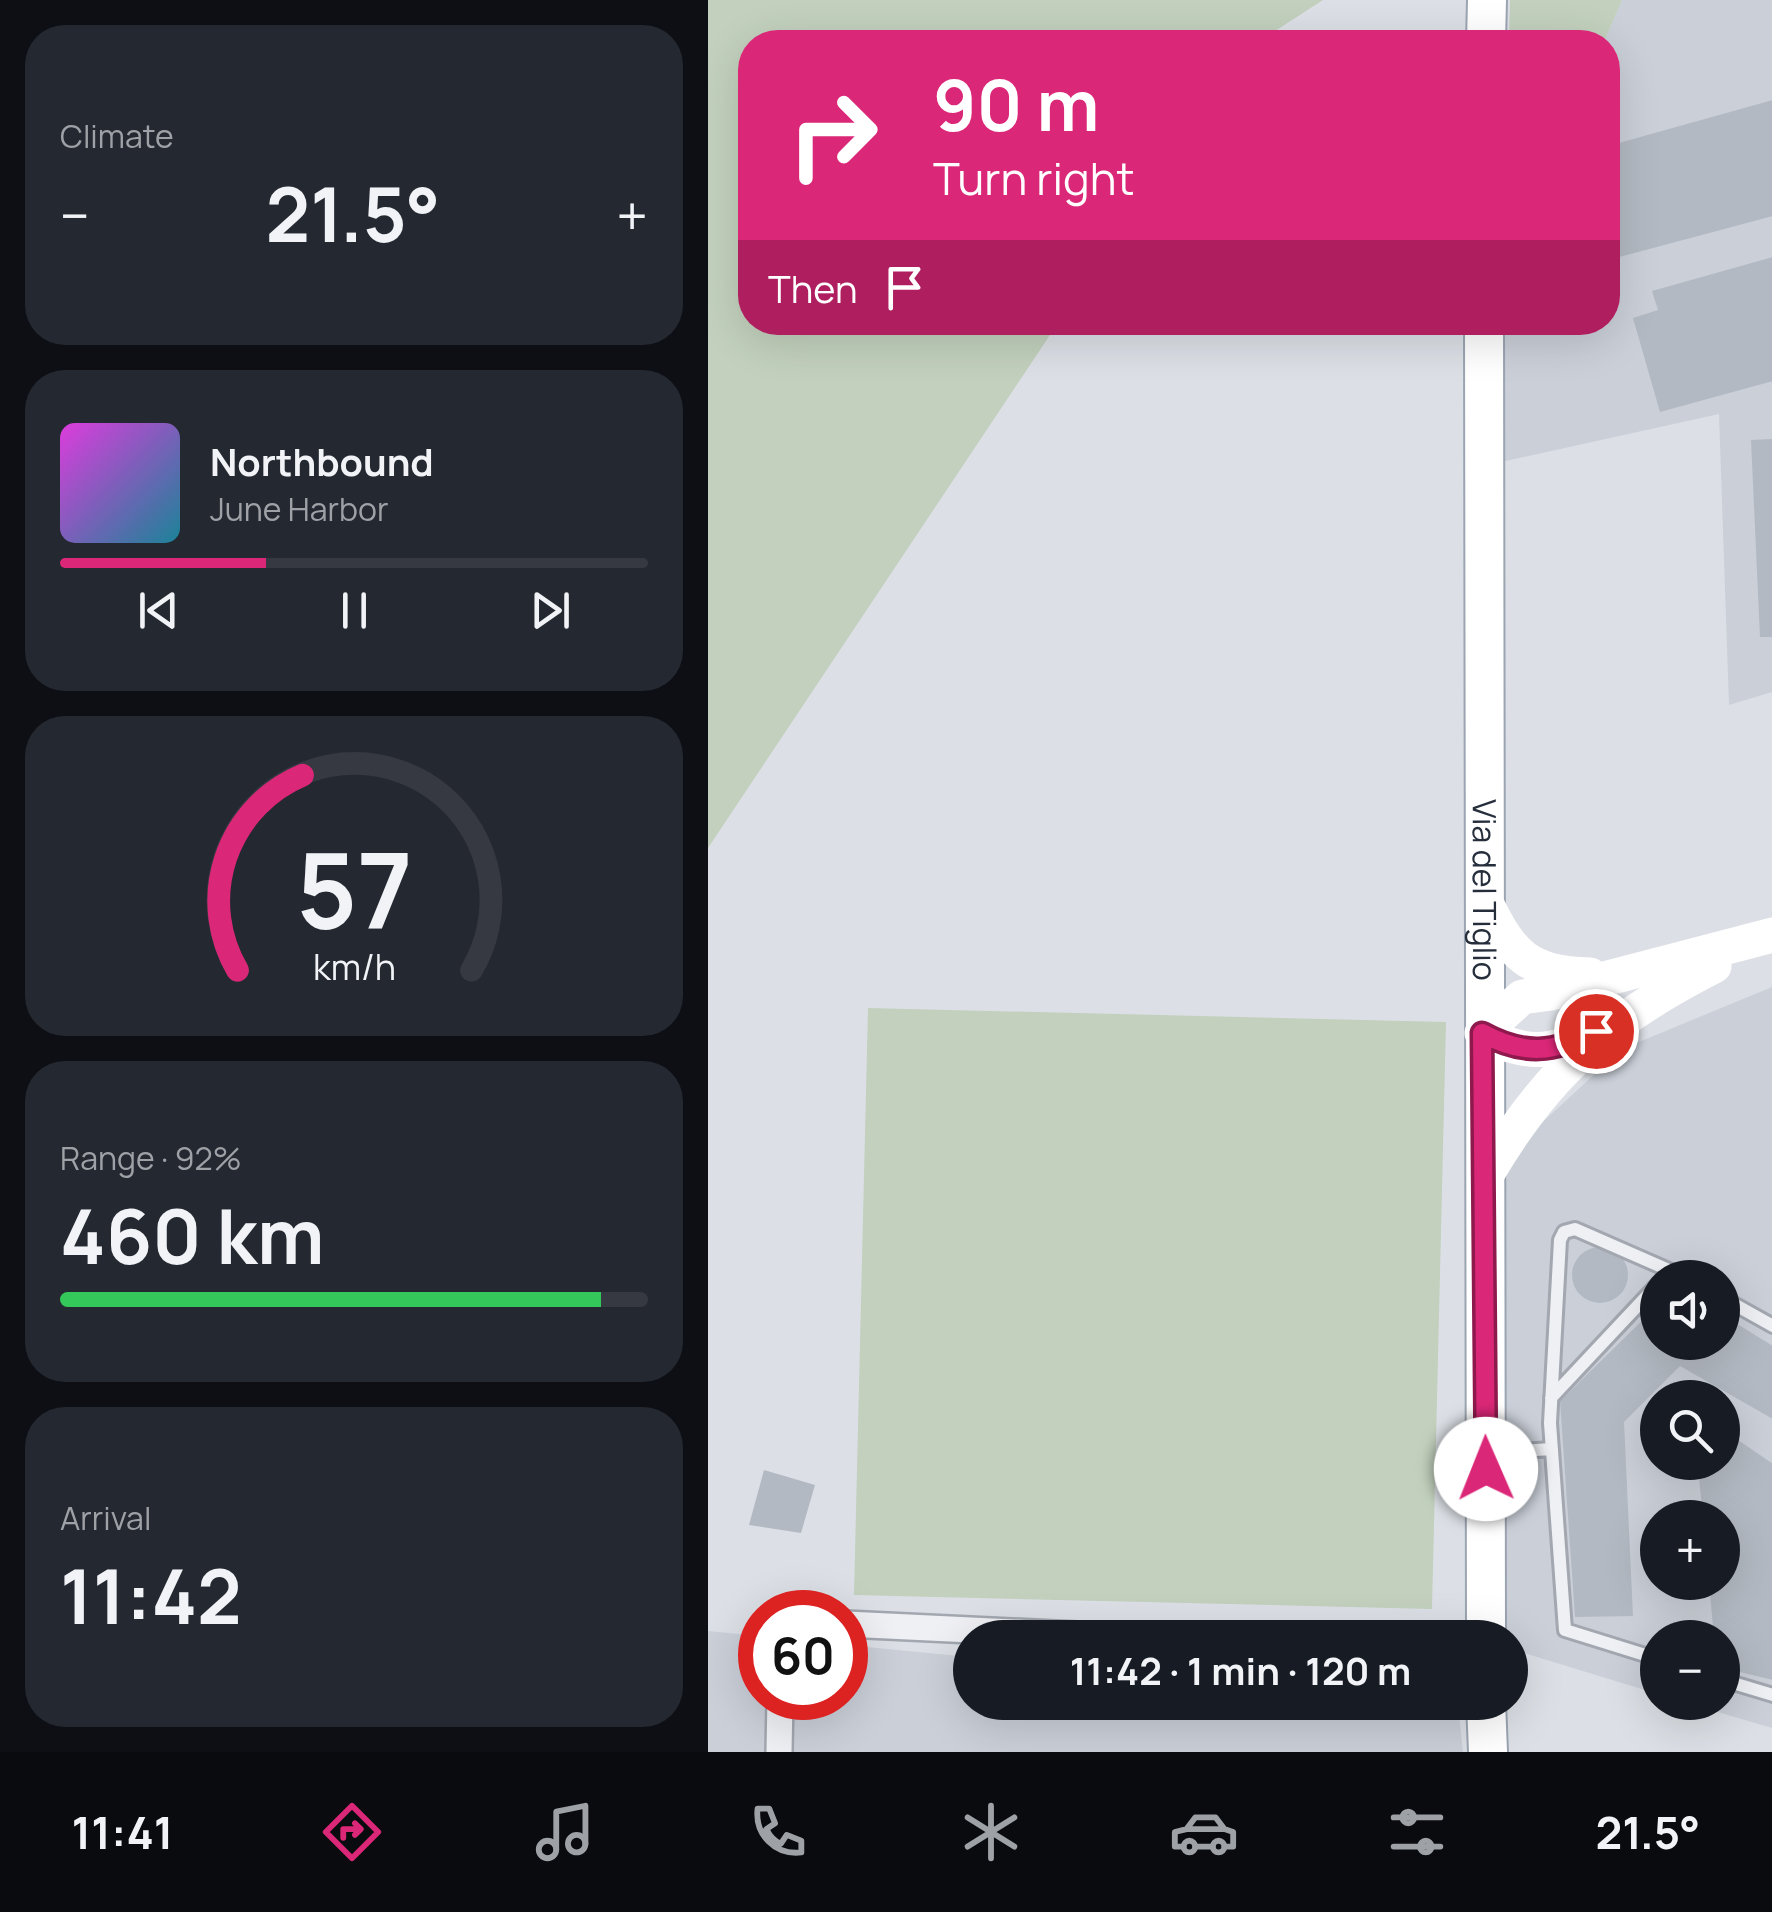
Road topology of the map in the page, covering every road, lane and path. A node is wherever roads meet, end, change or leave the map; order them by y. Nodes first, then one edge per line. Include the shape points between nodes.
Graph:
1 (1486, 0) edge
2 (1486, 30) edge
3 (1484, 335) edge
4 (1486, 903) junction
5 (1772, 936) edge
6 (1621, 976) junction
7 (1618, 1020) junction
8 (1482, 1033) junction
9 (1487, 1174) junction
10 (1640, 1260) edge
11 (1640, 1303) edge
12 (1740, 1308) edge
13 (1772, 1326) edge
14 (1552, 1398) junction
15 (1552, 1450) junction
16 (1485, 1454) junction
17 (1486, 1620) edge
18 (868, 1625) edge
19 (953, 1629) edge
20 (1640, 1653) edge
21 (1740, 1685) edge
22 (1772, 1695) edge
23 (780, 1720) edge
24 (1487, 1720) edge
25 (779, 1752) edge
26 (1488, 1752) edge

1 - 2 main road
3 - 4 main road, Via del Tiglio
4 - 6 street via 1506,945 1520,958 1566,974
4 - 8 main road, Via del Tiglio
5 - 6 street
5 - 7 street
6 - 8 street via 1522,997
7 - 8 street via 1536,1052
7 - 9 street via 1550,1081
8 - 9 main road, Via del Tiglio
9 - 16 main road, Via del Tiglio
10 - 14 lane via 1575,1228 1564,1232
11 - 14 lane
12 - 13 lane
14 - 15 lane
15 - 16 lane
15 - 20 lane via 1565,1630
16 - 17 main road, Via del Tiglio
18 - 19 street
21 - 22 lane
23 - 25 street
24 - 26 main road

